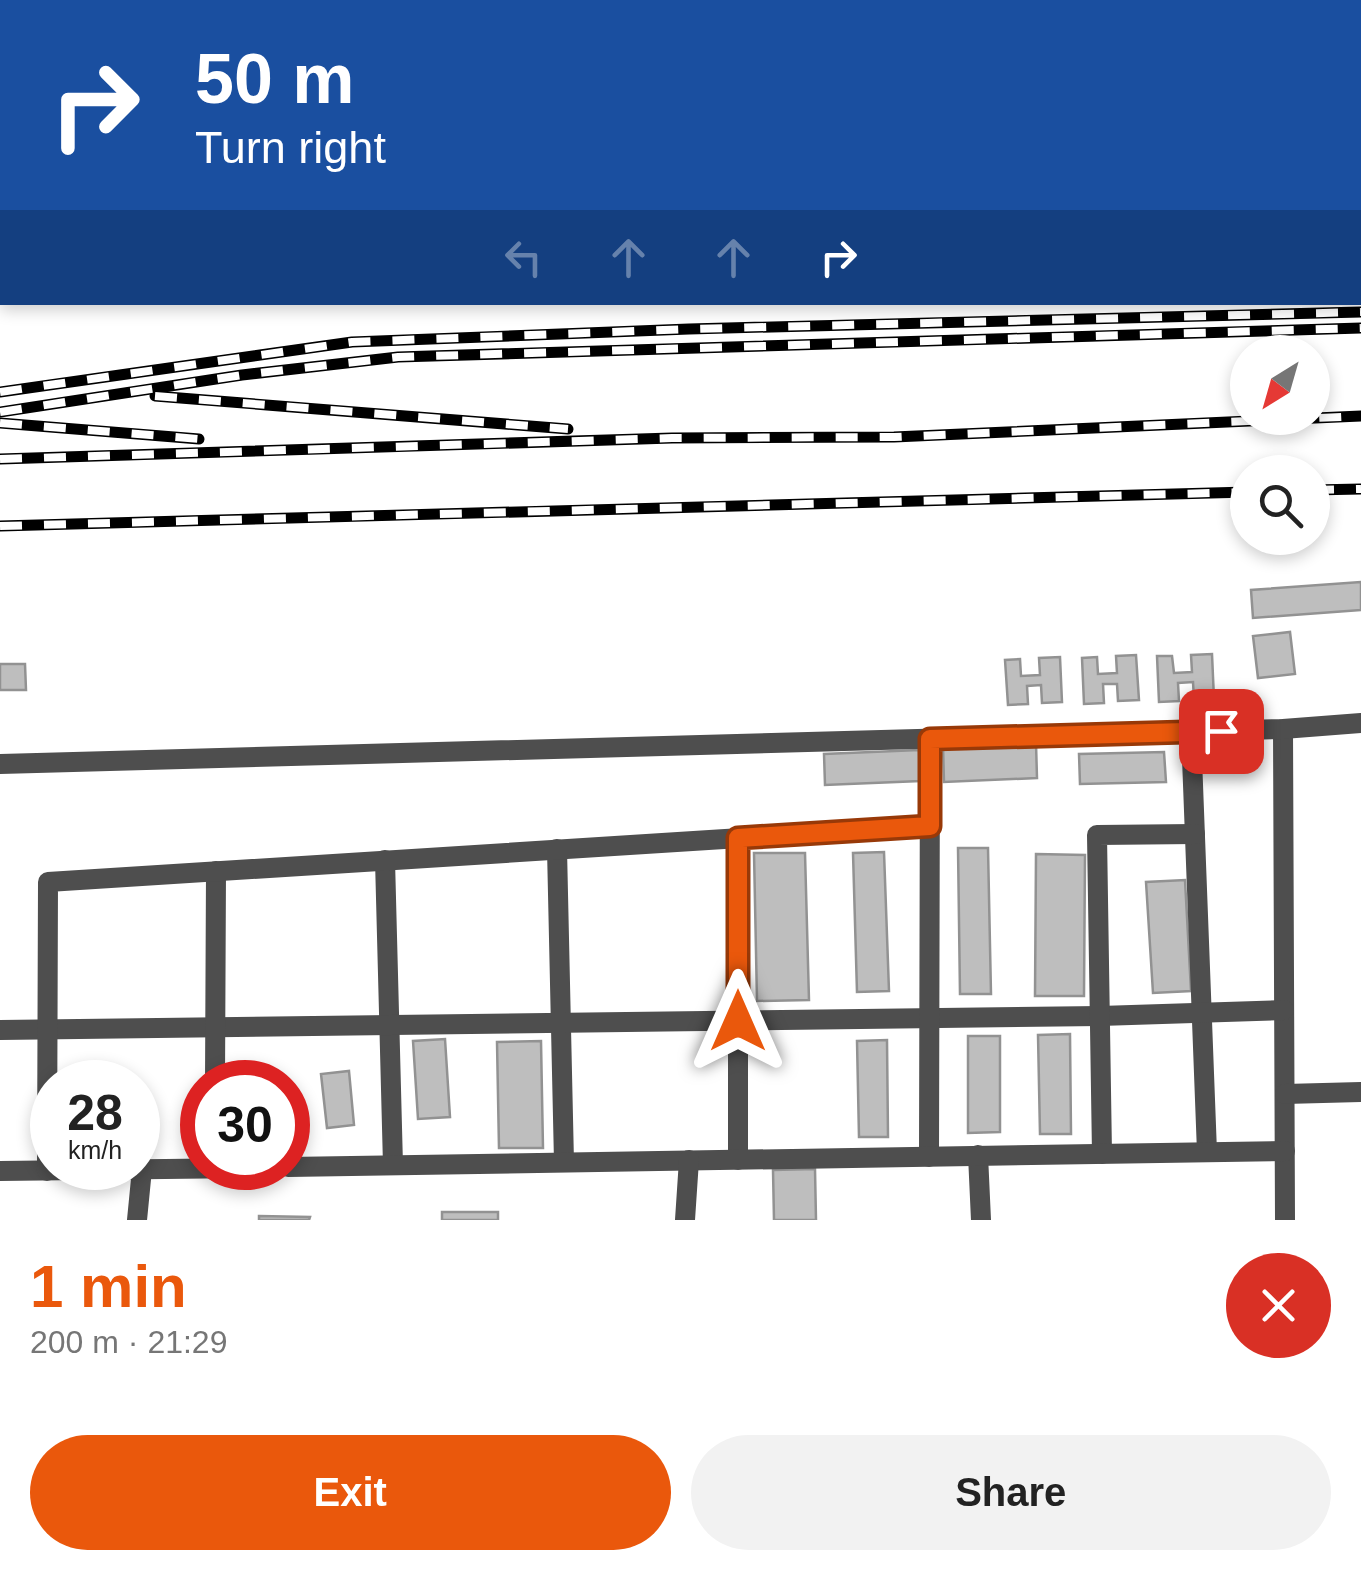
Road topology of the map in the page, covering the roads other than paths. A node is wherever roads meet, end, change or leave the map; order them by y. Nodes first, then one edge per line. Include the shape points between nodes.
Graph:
1 (1361, 723) edge
2 (1282, 729) junction
3 (1190, 732) junction
4 (930, 739) junction
5 (0, 764) edge
6 (930, 826) junction
7 (1195, 834) junction
8 (738, 838) junction
9 (556, 849) junction
10 (385, 860) junction
11 (216, 871) junction
12 (1284, 1010) junction
13 (1202, 1013) junction
14 (1100, 1016) junction
15 (929, 1018) junction
16 (738, 1021) junction
17 (561, 1023) junction
18 (390, 1025) junction
19 (216, 1027) junction
20 (48, 1029) junction
21 (0, 1030) edge
22 (48, 1060) edge
23 (215, 1060) edge
24 (1361, 1092) edge
25 (1284, 1094) junction
26 (1285, 1150) junction
27 (1207, 1152) junction
28 (1102, 1154) junction
29 (929, 1156) junction
30 (978, 1156) junction
31 (689, 1160) junction
32 (738, 1160) junction
33 (564, 1162) junction
34 (393, 1165) junction
35 (310, 1167) edge
36 (0, 1171) edge
37 (30, 1171) edge
38 (140, 1190) edge
39 (137, 1220) edge
40 (685, 1220) edge
41 (981, 1220) edge
42 (1285, 1220) edge

1 - 2 street
2 - 3 street
2 - 12 street
3 - 4 street
3 - 7 street
4 - 5 street
4 - 6 street
6 - 8 street
6 - 15 street
7 - 13 street
7 - 14 street via 1097,835
8 - 9 street
8 - 16 street
9 - 10 street
9 - 17 street
10 - 11 street
10 - 18 street
11 - 19 street
11 - 20 street via 48,882
12 - 13 street
12 - 25 street
13 - 14 street
13 - 27 street
14 - 15 street
14 - 28 street
15 - 16 street
15 - 29 street
16 - 17 street
16 - 32 street
17 - 18 street
17 - 33 street
18 - 19 street
18 - 34 street
19 - 20 street
19 - 23 street
20 - 21 street
20 - 22 street
24 - 25 street
25 - 26 street
26 - 27 street
26 - 42 street
27 - 28 street
28 - 30 street
29 - 30 street
29 - 32 street
30 - 41 street
31 - 32 street
31 - 33 street
31 - 40 street
33 - 34 street
34 - 35 street
36 - 37 street
38 - 39 street

